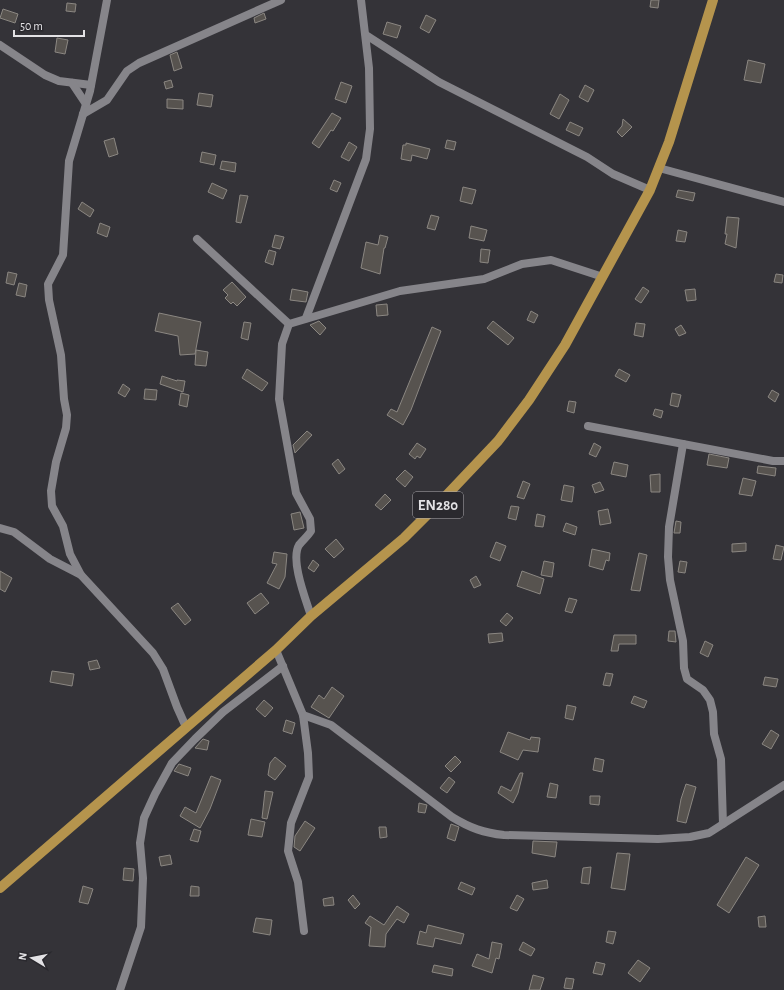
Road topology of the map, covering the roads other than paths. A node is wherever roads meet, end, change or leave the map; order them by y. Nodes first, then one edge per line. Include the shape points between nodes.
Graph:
1 (107, 0) edge
2 (281, 0) edge
3 (361, 0) edge
4 (713, 0) edge
5 (366, 35) junction
6 (0, 45) edge
7 (72, 83) junction
8 (91, 85) junction
9 (86, 104) junction
10 (83, 114) junction
11 (659, 168) junction
12 (650, 190) junction
13 (784, 202) edge
14 (197, 239) dead end
15 (603, 277) junction
16 (306, 318) junction
17 (289, 324) junction
18 (588, 426) dead end
19 (683, 444) junction
20 (784, 461) edge
21 (0, 528) edge
22 (81, 575) junction
23 (311, 616) junction
24 (276, 650) junction
25 (283, 666) junction
26 (303, 715) junction
27 (186, 727) junction
28 (784, 785) edge
29 (724, 824) junction
30 (0, 888) edge
31 (304, 931) dead end
32 (120, 990) edge

1 - 8 street
2 - 10 street via 139,63 127,71 107,100
3 - 5 street
4 - 11 main road, EN280 via 684,97
5 - 12 street via 438,82 587,157 613,174
5 - 16 street via 370,129 366,159
6 - 7 street via 45,75
7 - 8 street
7 - 9 street
8 - 9 street
9 - 10 street
10 - 22 street via 69,161 63,255 48,284 61,355 67,415 51,491 52,506 63,526 70,554
11 - 12 main road, EN280
11 - 13 street
12 - 15 main road, EN280
14 - 17 street
15 - 16 street via 551,260 522,264 484,279 400,291
15 - 23 main road, EN280 via 565,345 529,400 498,440 404,538
16 - 17 street
17 - 23 street via 282,344 279,399 296,493 310,519 312,531 299,546 296,558 298,574
18 - 19 street
19 - 20 street
19 - 29 street via 669,527 670,580 683,641 687,678 703,690 710,700 713,712 714,734 721,759
21 - 22 street via 14,532 50,559
22 - 27 street via 153,653 163,669
23 - 24 main road, EN280
24 - 25 street
24 - 27 main road, EN280
25 - 26 street
25 - 32 street via 223,712 195,739 172,763 156,794 144,818 140,843 143,878 141,927
26 - 29 street via 331,725 452,817 484,833 676,839 709,833
26 - 31 street via 309,777 291,823 288,851 298,882
27 - 30 main road, EN280
28 - 29 street

